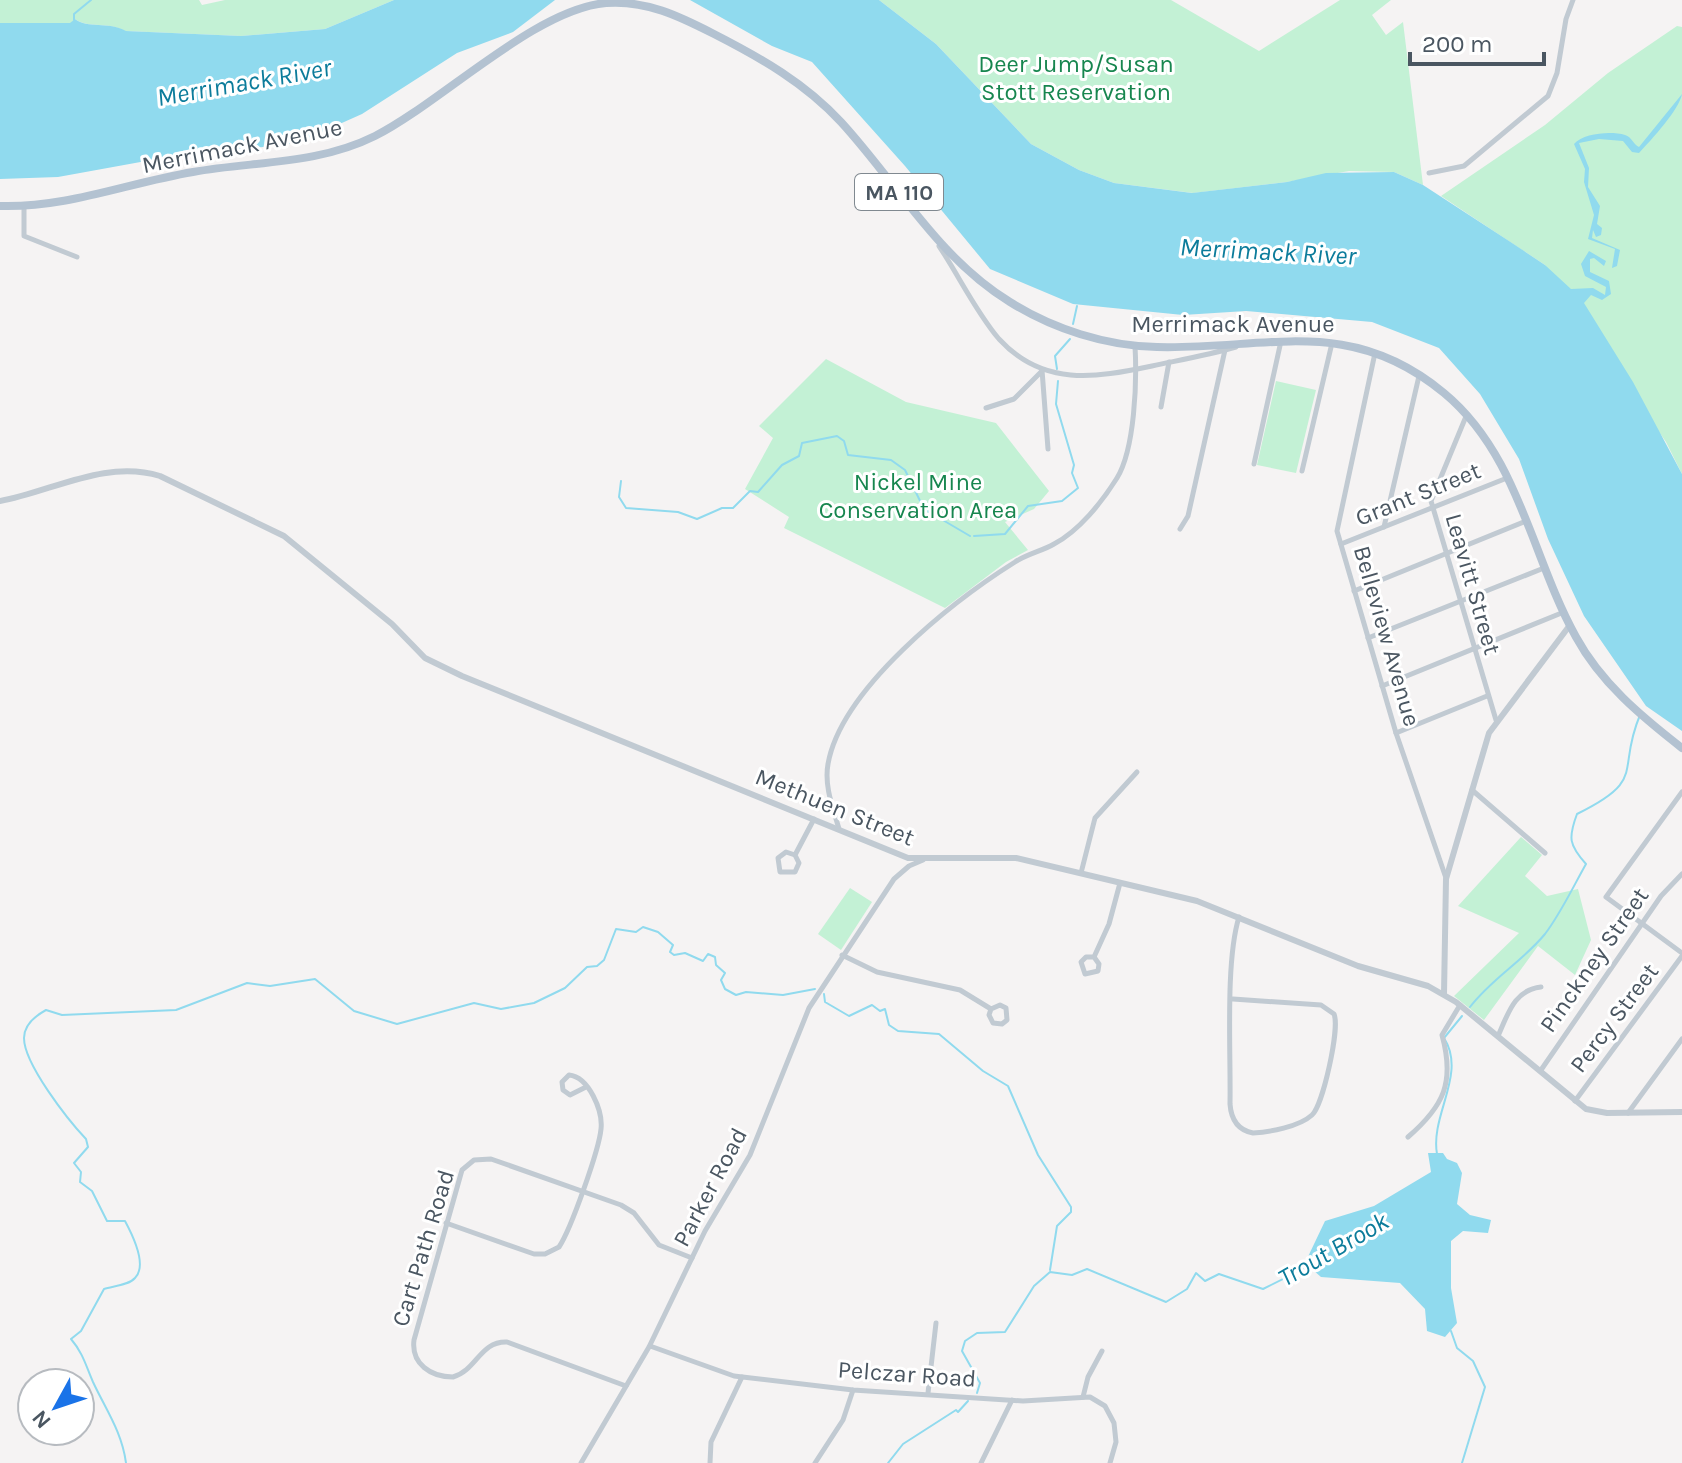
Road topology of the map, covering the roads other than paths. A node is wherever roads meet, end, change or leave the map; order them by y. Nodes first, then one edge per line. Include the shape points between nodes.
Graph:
1 (1573, 0) edge
2 (1429, 173) dead end
3 (0, 206) edge
4 (24, 206) junction
5 (924, 224) junction
6 (77, 257) dead end
7 (1281, 340) junction
8 (1252, 342) junction
9 (1332, 342) junction
10 (1135, 345) junction
11 (1225, 350) junction
12 (1375, 353) junction
13 (1169, 362) junction
14 (1136, 369) junction
15 (1042, 370) junction
16 (1419, 375) junction
17 (1161, 407) dead end
18 (986, 408) dead end
19 (1467, 414) junction
20 (1048, 449) dead end
21 (1254, 464) dead end
22 (1302, 471) dead end
23 (1508, 477) junction
24 (0, 501) edge
25 (1433, 508) junction
26 (1526, 521) junction
27 (1384, 527) junction
28 (1180, 529) dead end
29 (1341, 544) junction
30 (1446, 554) junction
31 (1545, 568) junction
32 (1354, 591) junction
33 (1460, 602) junction
34 (1564, 612) junction
35 (1570, 625) junction
36 (1368, 638) junction
37 (1474, 649) junction
38 (1382, 686) junction
39 (1487, 696) junction
40 (1496, 720) junction
41 (1396, 733) junction
42 (1682, 748) edge
43 (1137, 772) dead end
44 (1472, 790) junction
45 (1682, 792) edge
46 (814, 819) junction
47 (839, 829) junction
48 (1545, 853) dead end
49 (795, 855) junction
50 (928, 859) junction
51 (1081, 873) junction
52 (1682, 874) edge
53 (1446, 879) junction
54 (1120, 883) junction
55 (1239, 917) junction
56 (1644, 925) junction
57 (1682, 954) edge
58 (842, 955) junction
59 (1094, 957) dead end
60 (1541, 987) dead end
61 (1444, 994) junction
62 (1233, 999) junction
63 (1460, 1005) junction
64 (991, 1009) dead end
65 (1498, 1036) junction
66 (1682, 1039) edge
67 (1541, 1070) junction
68 (586, 1087) junction
69 (1575, 1101) junction
70 (1682, 1112) edge
71 (1628, 1113) junction
72 (1408, 1137) dead end
73 (580, 1190) junction
74 (446, 1223) junction
75 (692, 1258) junction
76 (936, 1323) dead end
77 (650, 1346) junction
78 (1102, 1351) dead end
79 (742, 1377) junction
80 (626, 1386) junction
81 (853, 1390) junction
82 (928, 1393) junction
83 (1083, 1397) junction
84 (1012, 1400) junction
85 (581, 1463) edge
86 (710, 1463) edge
87 (815, 1463) edge
88 (981, 1463) edge
89 (1110, 1463) edge

1 - 2 street via 1548,96 1464,166
3 - 4 main road, MA 110
4 - 5 main road, Merrimack Avenue / MA 110 via 91,198 176,175 300,159 350,146 402,121 556,17 589,5 622,2 680,17 789,76 844,126
4 - 6 street via 24,236
5 - 10 main road, Merrimack Avenue / MA 110 via 974,277 1022,309 1071,331
5 - 15 street via 998,338
7 - 8 main road, Merrimack Avenue / MA 110
7 - 9 main road, Merrimack Avenue / MA 110
7 - 21 street
8 - 10 main road, Merrimack Avenue / MA 110
8 - 11 street
9 - 12 main road, Merrimack Avenue / MA 110
9 - 22 street
10 - 14 street
11 - 13 street
11 - 28 street via 1188,516
12 - 16 main road, Merrimack Avenue / MA 110
12 - 29 street, Belleview Avenue via 1339,520
13 - 14 street
13 - 17 street
14 - 15 street via 1079,377
14 - 47 street via 1123,466 1082,522 946,613 857,699 827,764
15 - 18 street via 1014,399
15 - 20 street
16 - 19 main road, Merrimack Avenue / MA 110
16 - 27 street
19 - 23 main road, Merrimack Avenue / MA 110
19 - 25 street, Leavitt Street via 1433,490
23 - 25 street, Grant Street
23 - 26 main road, Merrimack Avenue / MA 110
24 - 46 street, Methuen Street via 50,484 106,474 146,473 167,479 284,536 440,666
25 - 27 street, Grant Street
25 - 30 street, Leavitt Street
26 - 30 street
26 - 31 main road, Merrimack Avenue / MA 110
27 - 29 street, Grant Street
29 - 32 street, Belleview Avenue
30 - 32 street
30 - 33 street, Leavitt Street
31 - 33 street
31 - 34 main road, Merrimack Avenue / MA 110
32 - 36 street, Belleview Avenue
33 - 36 street
33 - 37 street, Leavitt Street
34 - 35 main road, Merrimack Avenue / MA 110
34 - 37 street
35 - 40 street
35 - 42 main road, Merrimack Avenue / MA 110 via 1601,675
36 - 38 street, Belleview Avenue
37 - 38 street
37 - 39 street, Leavitt Street
38 - 41 street, Belleview Avenue
39 - 40 street, Leavitt Street
39 - 41 street
40 - 44 street
41 - 53 street, Belleview Avenue
43 - 51 street via 1095,818
44 - 48 street
44 - 53 street
45 - 56 street via 1606,897
46 - 47 street, Methuen Street
46 - 49 street
47 - 50 street, Methuen Street via 908,858
49 - 49 street via 779,856 779,870 795,872
50 - 51 street, Methuen Street via 1016,858
50 - 58 street, Parker Road via 899,873
51 - 54 street, Methuen Street
52 - 56 street, Pinckney Street
53 - 61 street
54 - 55 street, Methuen Street
54 - 59 street
55 - 61 street, Methuen Street via 1358,966
55 - 62 street
56 - 57 street
56 - 67 street, Pinckney Street
57 - 69 street, Percy Street
58 - 64 street via 877,972 960,990
58 - 75 street, Parker Road via 798,1032 750,1155
60 - 65 street via 1516,1000
61 - 63 street, Methuen Street
62 - 62 street via 1234,1120 1247,1132 1257,1133 1308,1118 1318,1108 1336,1036 1334,1014 1321,1005
63 - 65 street, Methuen Street
63 - 72 street via 1442,1035 1449,1064 1439,1106
65 - 67 street, Methuen Street
66 - 71 street
67 - 69 street, Methuen Street
68 - 68 street via 573,1075 561,1084 570,1095
68 - 73 street via 599,1108 602,1127
69 - 71 street, Methuen Street via 1600,1112
70 - 71 street, Methuen Street
73 - 74 street via 562,1243 545,1254
73 - 74 street, Cart Path Road via 478,1159 462,1170
73 - 75 street, Cart Path Road via 630,1209 659,1245
74 - 80 street, Cart Path Road via 413,1344 422,1367 457,1376 487,1347 507,1342
75 - 77 street, Parker Road
76 - 82 street
77 - 79 street, Pelczar Road
77 - 80 street, Parker Road
78 - 83 street
79 - 81 street, Pelczar Road
79 - 86 street via 714,1434
80 - 85 street, Parker Road
81 - 82 street, Pelczar Road
81 - 87 street via 846,1415
82 - 84 street, Pelczar Road
83 - 84 street, Pelczar Road
83 - 89 street via 1102,1403 1111,1415 1116,1436
84 - 88 street

